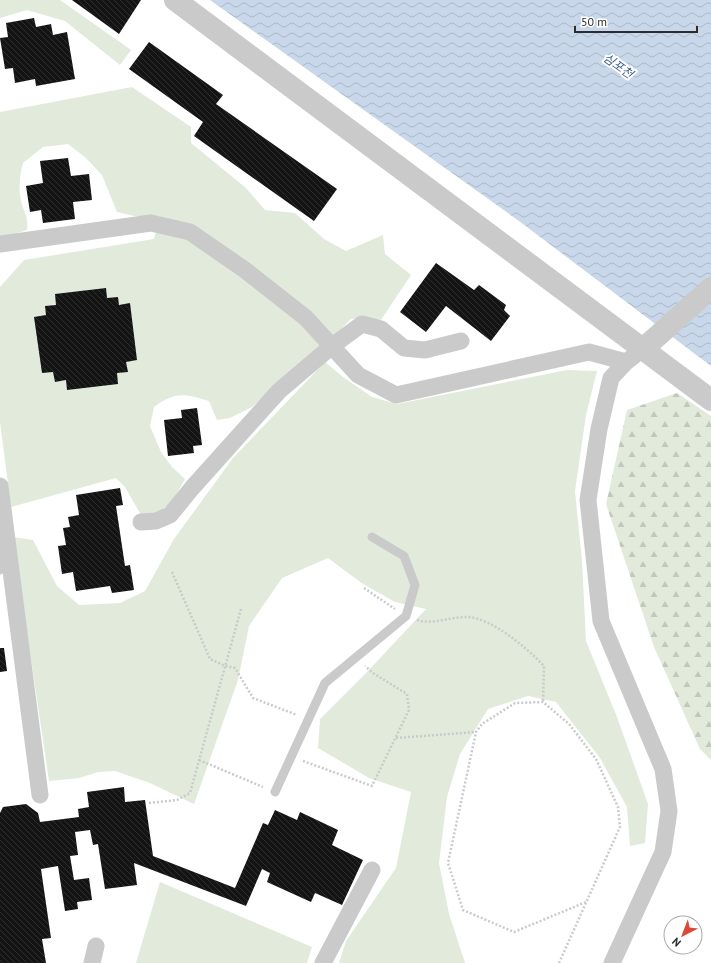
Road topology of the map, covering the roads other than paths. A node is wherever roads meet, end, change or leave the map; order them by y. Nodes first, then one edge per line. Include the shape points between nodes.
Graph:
1 (175, 0) edge
2 (0, 244) edge
3 (711, 288) edge
4 (461, 341) dead end
5 (332, 346) junction
6 (634, 355) junction
7 (711, 400) edge
8 (0, 486) edge
9 (141, 522) dead end
10 (372, 537) dead end
11 (7, 540) junction
12 (0, 570) edge
13 (275, 792) road end
14 (40, 795) dead end
15 (372, 870) dead end
16 (96, 946) dead end
17 (92, 963) edge
18 (324, 963) edge
19 (612, 963) edge

1 - 6 street
2 - 5 street via 151,223 190,232 245,270 306,318
3 - 6 street
4 - 5 street via 425,350 404,348 381,329 362,324
5 - 6 street via 358,375 396,395 589,352
5 - 9 street via 279,391 170,515 156,521
6 - 7 street
6 - 19 street via 611,378 599,429 588,500 601,621 663,769 669,811 663,852
8 - 11 street
10 - 13 lane via 404,556 415,585 406,616 325,683
11 - 12 lane
11 - 14 street
15 - 18 street
16 - 17 street

